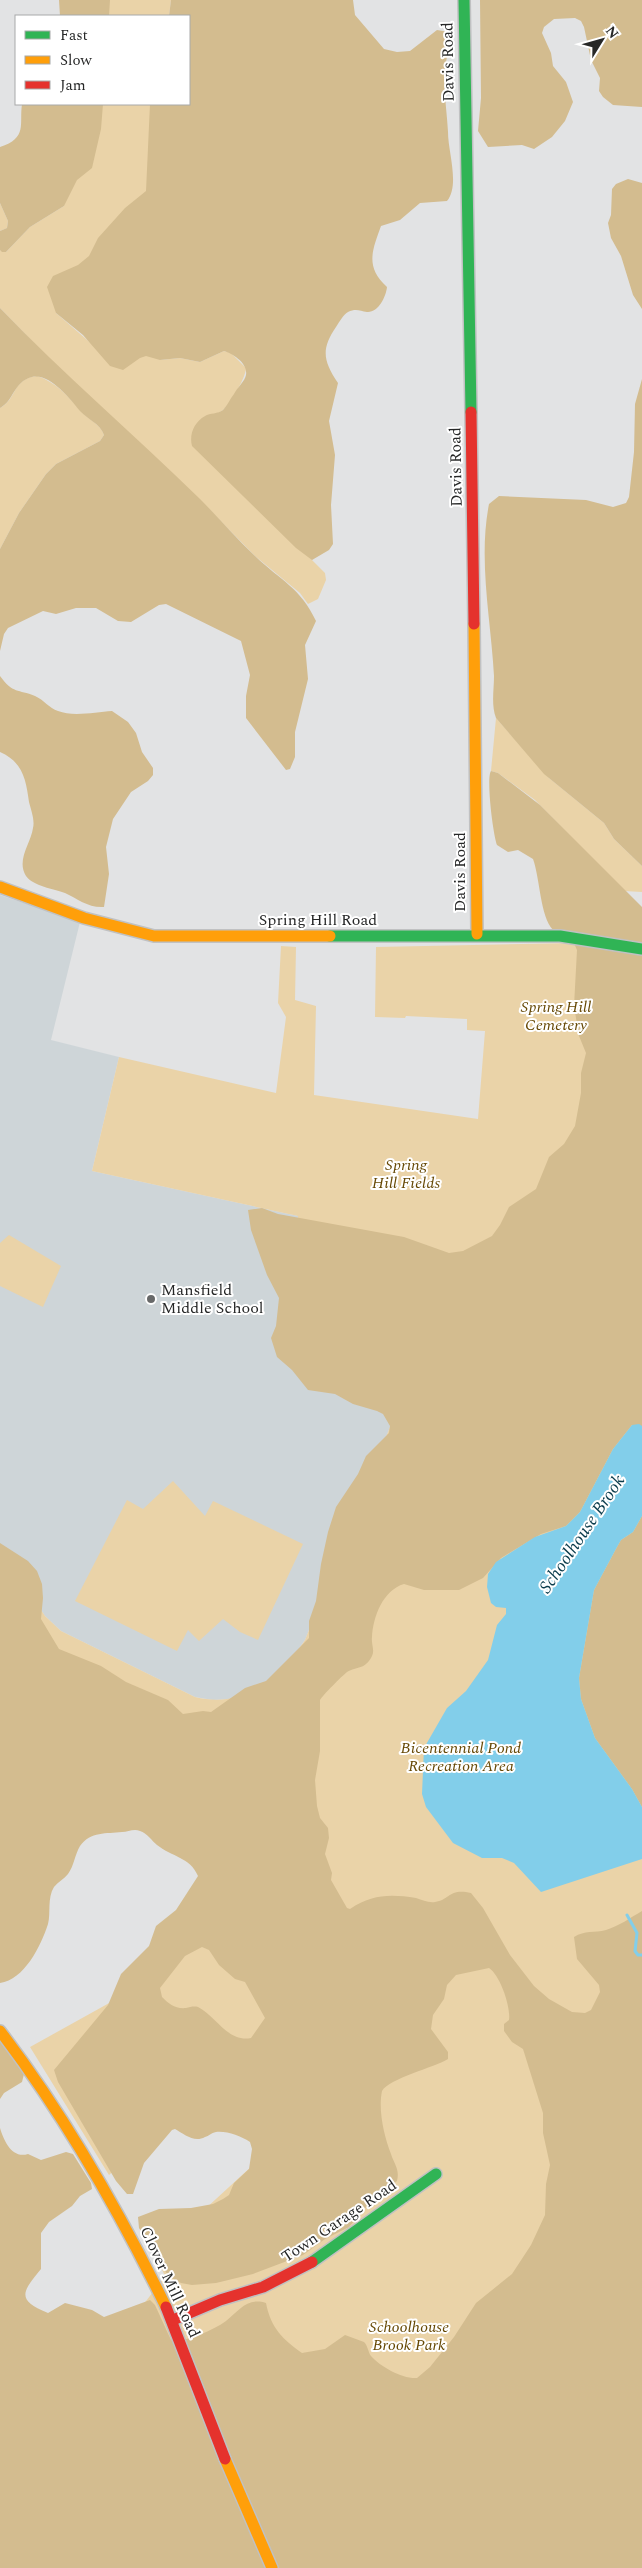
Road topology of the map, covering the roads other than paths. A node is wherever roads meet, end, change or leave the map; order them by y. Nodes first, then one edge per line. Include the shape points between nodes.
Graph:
1 (464, 0) edge
2 (0, 887) edge
3 (477, 934) junction
4 (642, 949) edge
5 (0, 2031) edge
6 (436, 2174) dead end
7 (173, 2320) junction
8 (272, 2568) edge

1 - 3 street, Davis Road
2 - 3 street, Spring Hill Road via 84,918 154,936
3 - 4 street, Spring Hill Road via 560,936
5 - 7 street, Clover Mill Road via 34,2075 79,2146 132,2236
6 - 7 street, Town Garage Road via 303,2268 263,2287 220,2300
7 - 8 street, Clover Mill Road via 230,2474

